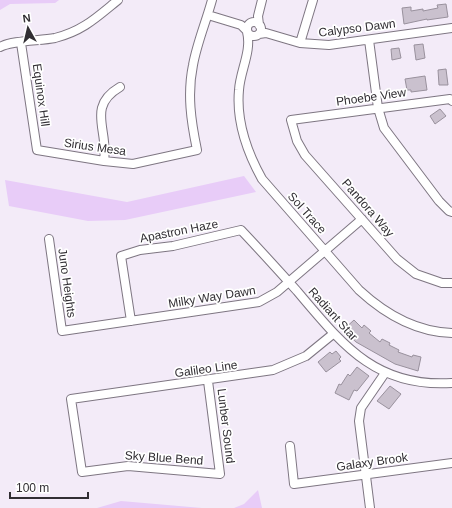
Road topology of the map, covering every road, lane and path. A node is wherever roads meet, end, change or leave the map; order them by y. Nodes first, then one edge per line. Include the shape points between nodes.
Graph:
1 (118, 0) edge
2 (212, 0) edge
3 (262, 0) edge
4 (313, 0) edge
5 (208, 16) junction
6 (452, 28) edge
7 (254, 29) junction
8 (369, 40) junction
9 (21, 43) junction
10 (300, 43) junction
11 (0, 47) edge
12 (120, 87) dead end
13 (452, 101) edge
14 (378, 108) junction
15 (291, 120) joint
16 (37, 150) joint
17 (104, 161) junction
18 (452, 212) edge
19 (362, 219) junction
20 (241, 230) joint
21 (49, 239) dead end
22 (324, 250) junction
23 (288, 282) junction
24 (452, 283) edge
25 (131, 321) junction
26 (62, 331) joint
27 (452, 333) edge
28 (333, 334) junction
29 (384, 373) junction
30 (208, 381) junction
31 (452, 383) edge
32 (290, 446) dead end
33 (452, 463) edge
34 (82, 472) joint
35 (220, 474) joint
36 (365, 475) junction
37 (370, 508) edge

1 - 9 street via 79,30 54,38
2 - 5 street
3 - 7 street, Sol Trace
4 - 10 street
5 - 7 street, Calypso Dawn
5 - 17 street, Sirius Mesa via 191,81 190,112 197,150 133,164
6 - 8 street, Calypso Dawn
7 - 10 street, Calypso Dawn
7 - 22 street, Sol Trace via 243,67 239,97 240,118 252,160 262,179
8 - 10 street, Calypso Dawn via 329,45
8 - 14 street
9 - 11 street
9 - 16 street, Equinox Hill
12 - 17 street via 109,93 101,104
13 - 14 street, Phoebe View via 450,99
14 - 15 street, Phoebe View
14 - 18 street via 384,128 391,139 439,202
15 - 19 street, Pandora Way via 297,141 305,155
16 - 17 street, Sirius Mesa
19 - 22 street, Milky Way Dawn
19 - 24 street, Pandora Way via 397,259 416,274 442,283
20 - 23 street, Radiant Star
20 - 25 street, Apastron Haze via 121,256
21 - 26 street, Juno Heights
22 - 23 street, Milky Way Dawn
22 - 27 street, Sol Trace via 359,290 386,312 413,326
23 - 25 street, Milky Way Dawn via 268,298 254,304
23 - 28 street, Radiant Star
25 - 26 street, Milky Way Dawn
28 - 29 street, Radiant Star via 353,353
28 - 30 street, Galileo Line via 311,352 284,367
29 - 31 street, Radiant Star via 413,381
29 - 36 street via 361,408 359,427
30 - 34 street, Galileo Line via 71,399
30 - 35 street, Lunber Sound
32 - 36 street, Galaxy Brook via 294,484
33 - 36 street, Galaxy Brook
34 - 35 street, Sky Blue Bend via 128,466
36 - 37 street

